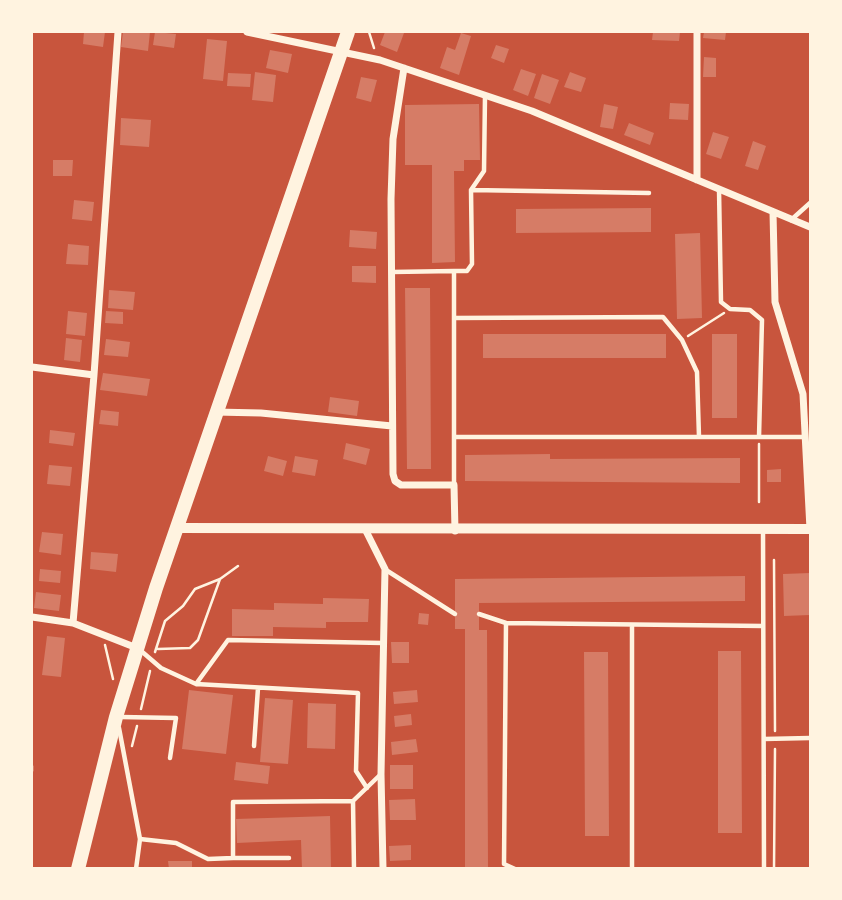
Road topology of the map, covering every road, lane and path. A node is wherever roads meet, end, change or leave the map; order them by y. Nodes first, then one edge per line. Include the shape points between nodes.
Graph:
1 (118, 32) edge
2 (247, 32) edge
3 (348, 32) edge
4 (369, 32) edge
5 (697, 32) edge
6 (342, 50) junction
7 (380, 60) junction
8 (404, 68) junction
9 (485, 95) junction
10 (697, 180) junction
11 (719, 189) junction
12 (471, 190) junction
13 (649, 193) dead end
14 (810, 203) edge
15 (773, 212) junction
16 (791, 219) junction
17 (810, 227) edge
18 (454, 271) junction
19 (391, 272) junction
20 (730, 309) junction
21 (454, 318) junction
22 (682, 340) junction
23 (32, 367) edge
24 (94, 376) junction
25 (215, 412) junction
26 (807, 414) edge
27 (392, 426) junction
28 (454, 437) junction
29 (699, 437) junction
30 (759, 437) junction
31 (805, 438) junction
32 (454, 485) junction
33 (809, 499) edge
34 (759, 502) dead end
35 (176, 528) junction
36 (763, 529) junction
37 (810, 529) edge
38 (366, 531) junction
39 (455, 531) junction
40 (775, 560) dead end
41 (239, 565) dead end
42 (385, 569) junction
43 (220, 579) junction
44 (455, 614) dead end
45 (479, 614) dead end
46 (32, 617) edge
47 (73, 623) junction
48 (506, 623) junction
49 (632, 625) junction
50 (764, 626) junction
51 (384, 643) junction
52 (137, 648) junction
53 (157, 649) junction
54 (152, 660) junction
55 (195, 684) junction
56 (258, 688) junction
57 (141, 712) dead end
58 (117, 717) junction
59 (138, 723) dead end
60 (764, 738) junction
61 (775, 738) junction
62 (810, 738) edge
63 (254, 746) dead end
64 (132, 758) dead end
65 (170, 758) dead end
66 (32, 766) edge
67 (32, 771) edge
68 (381, 774) junction
69 (367, 788) junction
70 (353, 802) junction
71 (140, 839) junction
72 (233, 858) junction
73 (289, 858) dead end
74 (78, 869) edge
75 (136, 869) edge
76 (354, 869) edge
77 (383, 869) edge
78 (515, 869) edge
79 (632, 869) edge
80 (764, 869) edge
81 (774, 869) edge

1 - 24 street
2 - 6 street
3 - 6 highway
4 - 7 path
5 - 10 street
6 - 7 street
6 - 25 highway
7 - 8 street
8 - 9 street
8 - 19 street via 393,139
9 - 10 street
9 - 12 lane via 484,171
10 - 11 street
11 - 15 street
11 - 20 lane via 721,302
12 - 13 lane
12 - 18 lane via 472,264 467,271
14 - 16 lane
15 - 16 street
15 - 26 street via 775,302
16 - 17 street
18 - 19 lane
18 - 21 lane
19 - 27 street
20 - 22 path
20 - 30 lane via 750,310 762,320
21 - 22 lane via 663,317
21 - 28 lane
22 - 29 lane via 697,372
23 - 24 street
24 - 47 street
25 - 27 street
25 - 35 highway
26 - 31 street
27 - 32 street via 395,481 401,485
28 - 29 lane
28 - 32 lane
29 - 30 lane
30 - 31 lane
30 - 34 path
31 - 33 street
32 - 39 street
33 - 37 street
35 - 38 street
35 - 52 highway
36 - 37 street
36 - 39 street
36 - 50 lane
38 - 39 street
38 - 42 street
40 - 61 path
41 - 43 path
42 - 44 lane
42 - 51 street
43 - 53 path via 195,589 165,621
43 - 53 path via 198,640 190,649
45 - 48 lane
46 - 47 street
47 - 52 street
48 - 49 lane
48 - 78 lane via 504,864
49 - 50 lane
49 - 79 lane
50 - 60 lane
51 - 55 lane via 228,640
51 - 68 street
52 - 54 lane
52 - 58 highway
53 - 54 path
54 - 55 lane
54 - 57 path
55 - 56 lane
56 - 63 lane
56 - 69 lane via 358,692 356,771
58 - 65 lane via 176,718
58 - 71 lane
58 - 74 highway
59 - 64 path
60 - 61 lane
60 - 80 lane
61 - 62 lane
61 - 81 path
66 - 67 path
68 - 69 lane
68 - 77 street
69 - 70 lane
70 - 72 lane via 233,802
70 - 76 lane
71 - 72 lane via 176,843 208,859
71 - 75 lane
72 - 73 lane

